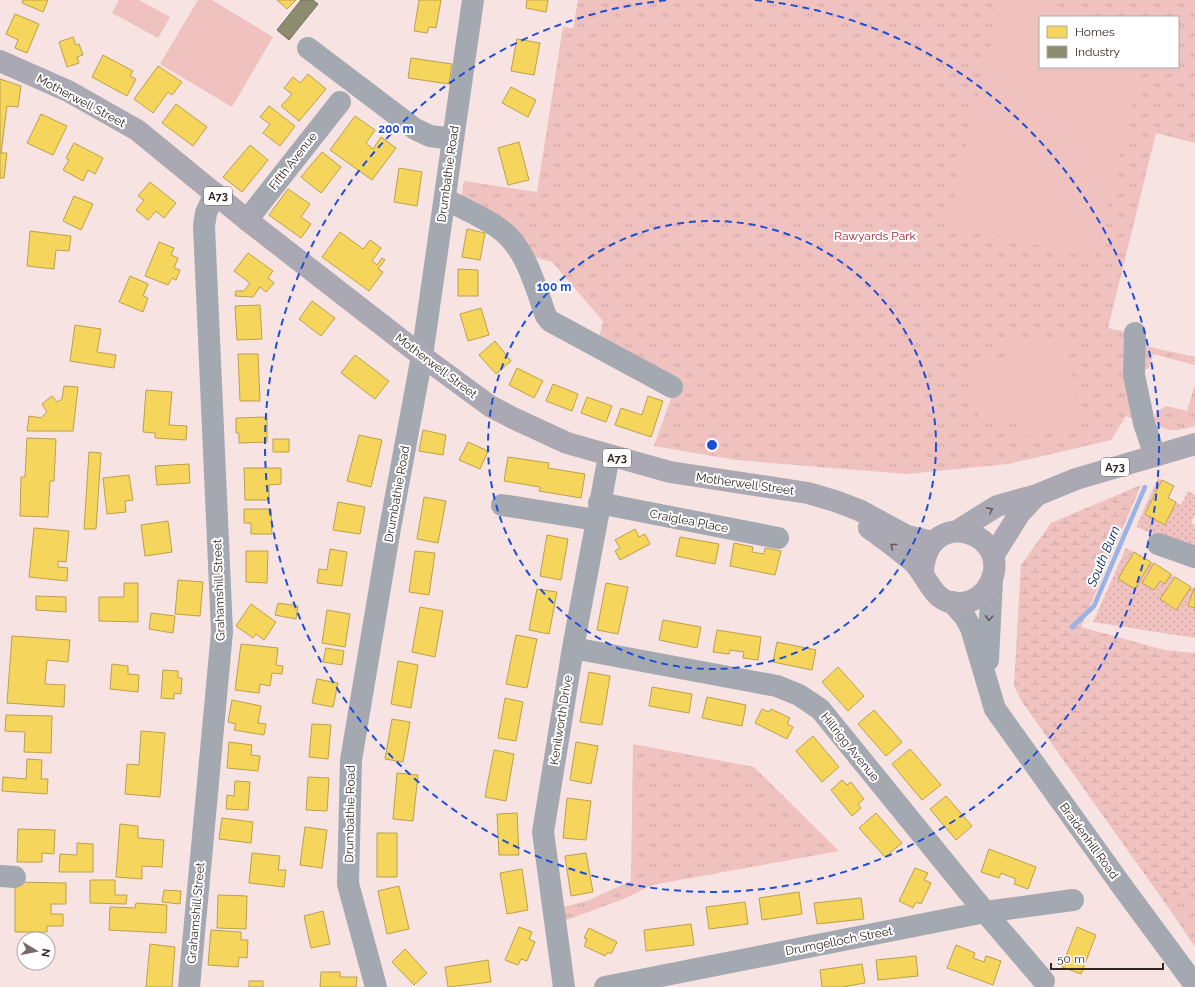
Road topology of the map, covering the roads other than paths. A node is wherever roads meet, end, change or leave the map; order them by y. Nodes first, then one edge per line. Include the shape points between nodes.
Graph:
1 (473, 0) edge
2 (308, 48) dead end
3 (0, 61) edge
4 (340, 102) dead end
5 (453, 139) junction
6 (215, 193) junction
7 (445, 200) junction
8 (247, 220) junction
9 (1135, 333) dead end
10 (422, 356) junction
11 (672, 388) dead end
12 (1195, 444) edge
13 (609, 456) junction
14 (1155, 456) junction
15 (1037, 495) junction
16 (835, 501) junction
17 (502, 505) dead end
18 (598, 512) junction
19 (957, 531) junction
20 (778, 538) dead end
21 (933, 542) junction
22 (1158, 544) dead end
23 (993, 556) junction
24 (1195, 557) edge
25 (922, 572) junction
26 (992, 579) junction
27 (952, 602) junction
28 (573, 648) junction
29 (990, 693) junction
30 (1073, 900) dead end
31 (985, 912) junction
32 (1044, 981) dead end
33 (1195, 985) edge
34 (189, 987) edge
35 (376, 987) edge
36 (564, 987) edge
37 (605, 987) edge

1 - 5 street, Drumbathie Road
2 - 5 street via 414,129 430,136
3 - 6 main road, Motherwell Street / A73 via 68,91 115,116
4 - 8 street, Fifth Avenue
5 - 7 street, Drumbathie Road
6 - 8 main road, Motherwell Street / A73
6 - 34 street, Grahamshill Street via 206,213 204,226 222,632
7 - 10 street, Drumbathie Road
7 - 11 street via 498,227 509,238 524,257 546,316 550,320
8 - 10 main road, Motherwell Street / A73
9 - 14 street via 1134,376 1144,423
10 - 13 main road, Motherwell Street / A73 via 490,406 512,418 550,437
10 - 35 street, Drumbathie Road via 351,760 348,884
12 - 14 main road, A73
13 - 16 main road, Motherwell Street / A73 via 677,473 808,493
13 - 18 street, Kenilworth Drive
14 - 15 main road, A73 via 1076,479
19 -> 15 main road, A73 via 997,506
15 - 23 main road, A73 via 1020,513
16 - 21 main road, Motherwell Street / A73 via 907,536
25 -> 16 main road, A73 via 912,561
17 - 18 street, Craiglea Place
18 - 20 street, Craiglea Place
18 - 28 street, Kenilworth Drive
19 - 21 main road, A73 via 942,535
19 - 23 main road via 978,536
21 - 25 main road via 923,559
22 - 24 street
23 - 26 main road via 995,564
25 - 27 main road, A73 via 937,594
26 - 27 main road via 987,589 972,600
26 -> 29 street, Braidenhill Road via 987,676
27 - 29 street, Braidenhill Road via 971,628
28 - 31 street, Hillrigg Avenue via 777,686 799,695 820,709
28 - 36 street, Kenilworth Drive via 543,832
29 - 33 street, Braidenhill Road via 995,709
30 - 31 street, Drumgelloch Street
31 - 32 street, Hillrigg Avenue
31 - 37 street, Drumgelloch Street

